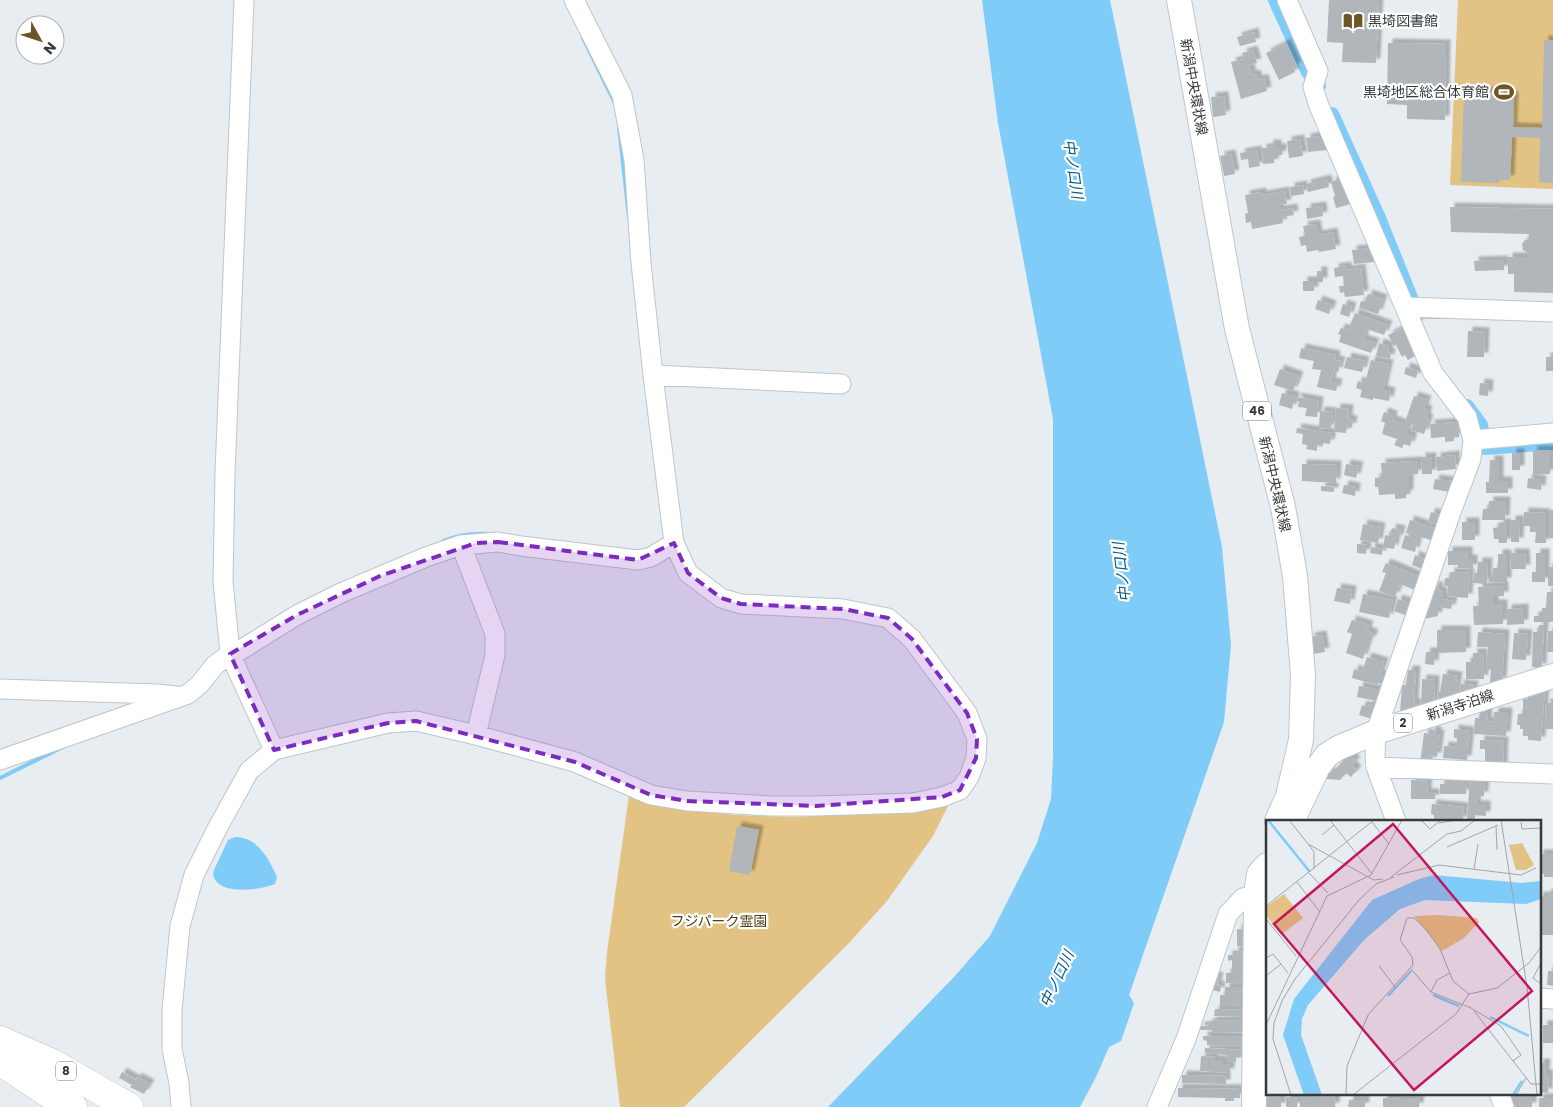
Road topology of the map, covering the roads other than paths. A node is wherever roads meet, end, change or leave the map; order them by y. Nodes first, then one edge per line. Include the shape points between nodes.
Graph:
1 (244, 0) edge
2 (574, 0) edge
3 (1179, 0) edge
4 (1287, 0) edge
5 (1405, 307) junction
6 (1553, 312) edge
7 (653, 375) junction
8 (841, 384) dead end
9 (1553, 433) edge
10 (1473, 440) junction
11 (674, 543) junction
12 (461, 546) junction
13 (230, 654) junction
14 (1553, 676) edge
15 (0, 690) edge
16 (177, 697) junction
17 (1376, 732) junction
18 (476, 734) junction
19 (274, 750) junction
20 (0, 760) edge
21 (1376, 767) junction
22 (1553, 774) edge
23 (1277, 820) edge
24 (1292, 820) edge
25 (1396, 820) edge
26 (1266, 850) edge
27 (1261, 878) edge
28 (1540, 998) edge
29 (1553, 999) edge
30 (0, 1040) edge
31 (0, 1061) edge
32 (1499, 1094) edge
33 (73, 1107) edge
34 (129, 1107) edge
35 (181, 1107) edge
36 (1157, 1107) edge
37 (1254, 1107) edge
38 (1504, 1107) edge

1 - 13 street via 223,581
2 - 7 street via 622,94 634,160
3 - 23 main road, 新潟中央環状線 / 46 via 1236,329 1283,507 1295,576 1302,675 1302,740 1288,796
4 - 5 street via 1318,70 1313,87 1320,106
5 - 6 street
5 - 10 street via 1433,373 1467,417
7 - 8 street
7 - 11 street
9 - 10 street
10 - 17 street via 1471,459
11 - 12 street via 651,557 638,560 498,542
11 - 18 street via 688,573 721,598 741,604 843,609 888,618 912,639 967,713 977,739 976,758 960,790 942,798 867,805 770,806 687,801 651,795 575,762
12 - 13 street via 340,593
12 - 18 street via 495,634 495,655
13 - 16 street via 188,694
13 - 19 street
14 - 17 main road, 新潟寺泊線 / 2
15 - 16 street
16 - 20 street
17 - 21 street
17 - 24 main road, 新潟寺泊線 / 2 via 1327,756 1311,780
18 - 19 street via 416,721 388,723
19 - 35 street via 249,771 194,875 180,926 172,1010 172,1049
21 - 22 street
21 - 25 street
26 - 27 main road
27 - 36 street via 1228,914 1186,1040
27 - 37 main road
28 - 29 street
30 - 34 highway, 8 via 52,1063
31 - 33 highway, 8
32 - 38 street

